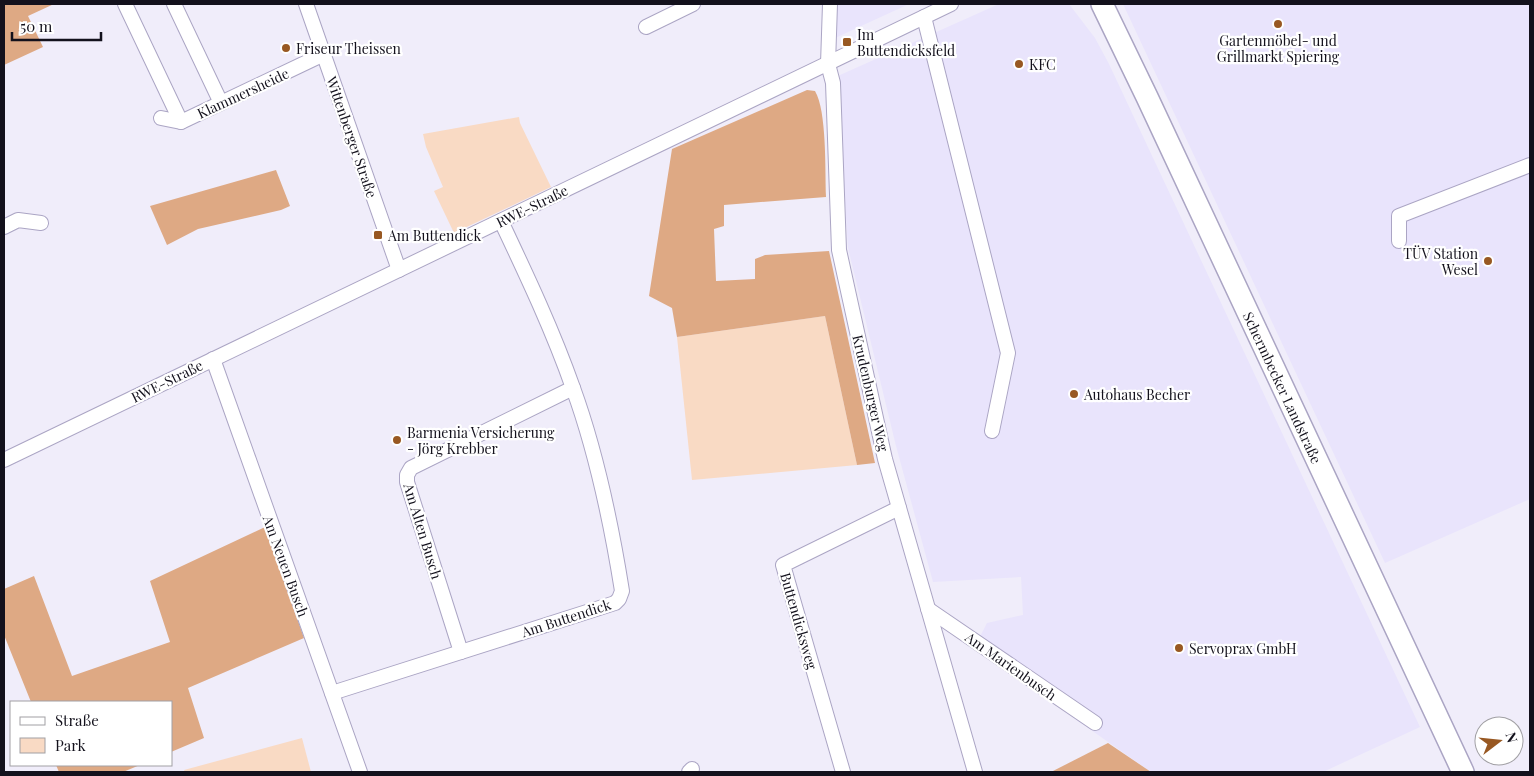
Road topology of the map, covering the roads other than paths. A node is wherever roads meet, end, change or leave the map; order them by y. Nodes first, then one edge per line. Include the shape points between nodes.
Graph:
1 (124, 4) edge
2 (174, 4) edge
3 (306, 4) edge
4 (692, 4) edge
5 (830, 4) edge
6 (951, 4) edge
7 (1102, 4) edge
8 (924, 17) junction
9 (646, 27) dead end
10 (324, 54) junction
11 (828, 64) junction
12 (221, 103) junction
13 (160, 118) dead end
14 (182, 122) junction
15 (1530, 165) edge
16 (501, 221) junction
17 (41, 223) dead end
18 (4, 227) edge
19 (1399, 241) dead end
20 (399, 270) junction
21 (213, 359) junction
22 (573, 388) junction
23 (992, 431) dead end
24 (4, 460) edge
25 (899, 508) junction
26 (928, 609) junction
27 (461, 652) junction
28 (332, 693) junction
29 (1095, 723) dead end
30 (360, 772) edge
31 (843, 772) edge
32 (975, 772) edge
33 (1463, 772) edge

1 - 14 street
2 - 12 street
3 - 10 street, Wittenberger Straße
4 - 9 street
5 - 11 street, Krudenburger Weg
6 - 8 street, RWE-Straße
7 - 33 main road, Schermbecker Landstraße
8 - 11 street, RWE-Straße
8 - 23 street via 1008,353
10 - 12 street, Klammersheide
10 - 20 street, Wittenberger Straße
11 - 16 street, RWE-Straße
11 - 25 street, Krudenburger Weg via 833,83 839,250
12 - 14 street, Klammersheide
13 - 14 street, Klammersheide
15 - 19 street via 1399,216
16 - 20 street, RWE-Straße
16 - 22 street, Am Buttendick via 543,312
17 - 18 street via 18,220
20 - 21 street, RWE-Straße
21 - 24 street, RWE-Straße
21 - 28 street, Am Neuen Busch
22 - 27 street, Am Alten Busch via 412,468 407,474
22 - 27 street, Am Buttendick via 597,463 611,526 622,591 619,599 615,603
25 - 26 street, Krudenburger Weg
25 - 31 street, Buttendicksweg via 783,565
26 - 29 street, Am Marienbusch
26 - 32 street, Krudenburger Weg
27 - 28 street, Am Buttendick
28 - 30 street, Am Neuen Busch

